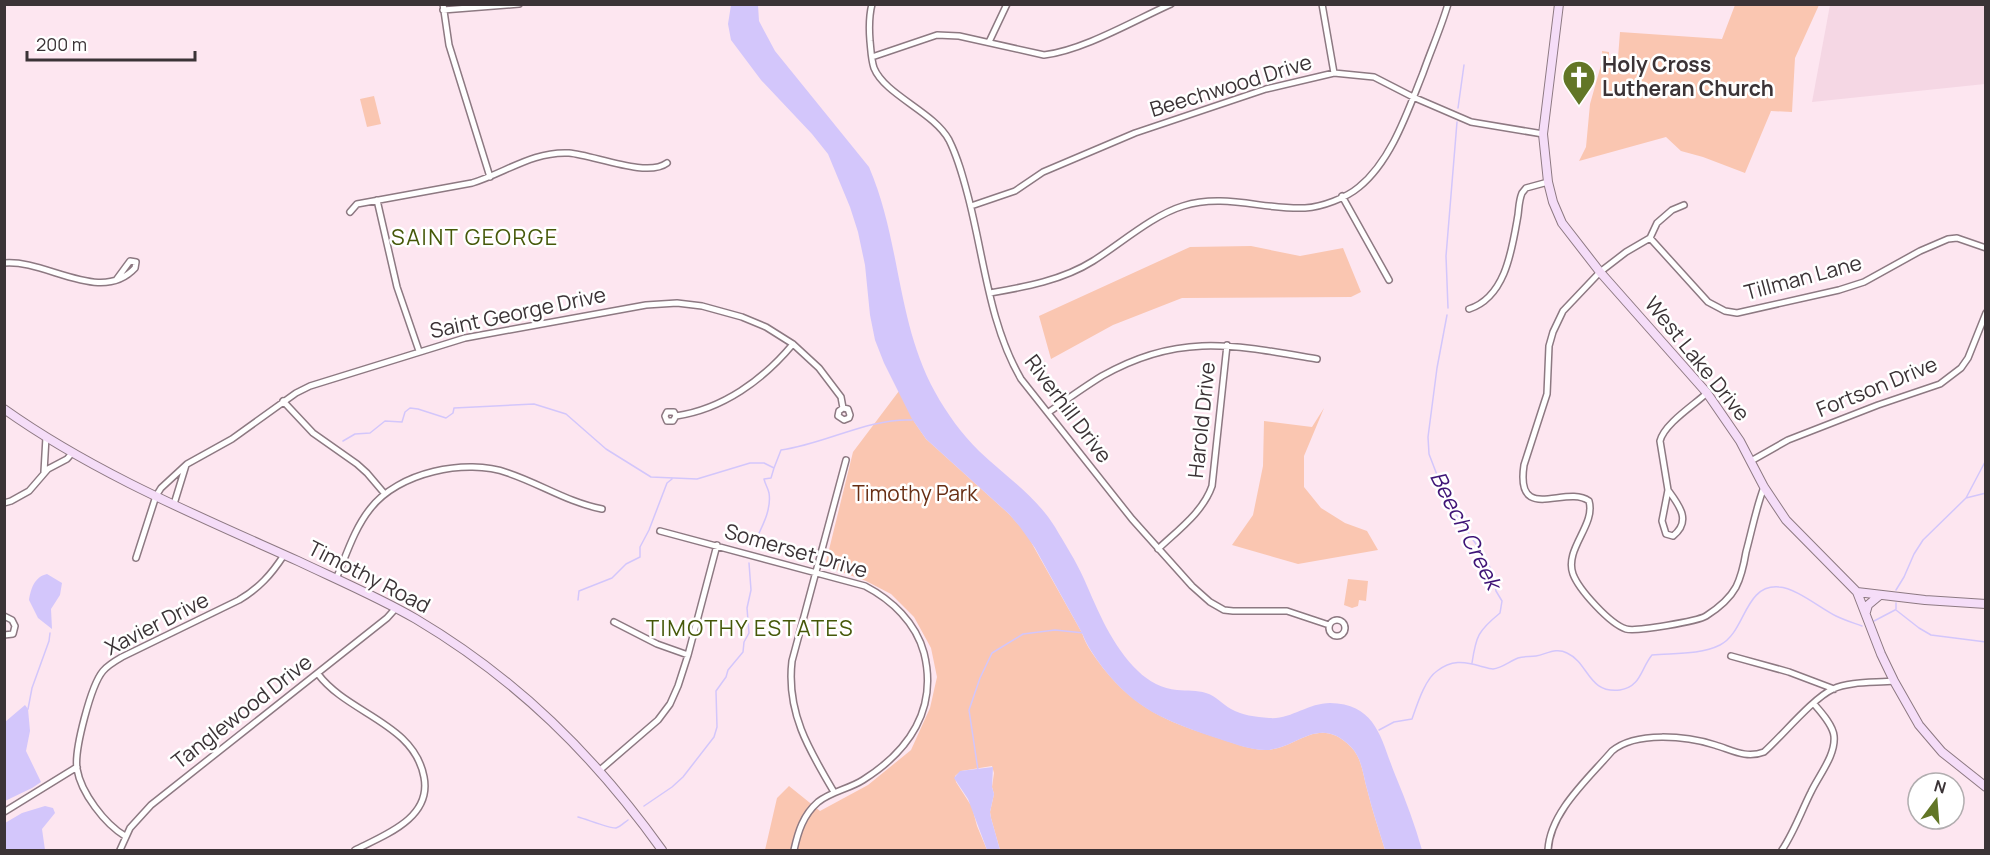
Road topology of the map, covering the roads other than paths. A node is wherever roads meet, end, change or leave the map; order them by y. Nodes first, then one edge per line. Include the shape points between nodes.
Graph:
1 (519, 4) edge
2 (872, 4) edge
3 (1007, 4) edge
4 (1171, 4) edge
5 (1322, 4) edge
6 (1448, 4) edge
7 (1559, 4) edge
8 (443, 7) edge
9 (989, 42) junction
10 (872, 57) junction
11 (1334, 73) junction
12 (1413, 97) junction
13 (1542, 134) junction
14 (667, 163) dead end
15 (490, 177) junction
16 (1548, 182) junction
17 (1342, 196) junction
18 (377, 200) junction
19 (1684, 205) dead end
20 (970, 206) junction
21 (350, 212) dead end
22 (1650, 238) junction
23 (1986, 248) edge
24 (4, 263) edge
25 (1600, 272) junction
26 (116, 280) dead end
27 (1389, 280) dead end
28 (990, 293) junction
29 (1469, 309) dead end
30 (1986, 313) edge
31 (793, 344) junction
32 (1227, 345) junction
33 (419, 351) junction
34 (1317, 359) dead end
35 (1707, 393) junction
36 (284, 401) junction
37 (843, 408) dead end
38 (4, 409) edge
39 (1049, 412) junction
40 (676, 417) dead end
41 (46, 437) junction
42 (72, 453) junction
43 (846, 460) dead end
44 (1751, 461) junction
45 (187, 464) junction
46 (44, 472) junction
47 (1764, 487) junction
48 (1668, 490) junction
49 (384, 493) junction
50 (156, 496) junction
51 (4, 503) edge
52 (174, 504) junction
53 (602, 509) dead end
54 (660, 531) dead end
55 (717, 545) junction
56 (1158, 549) junction
57 (284, 555) junction
58 (136, 558) dead end
59 (816, 572) junction
60 (336, 579) junction
61 (1857, 592) junction
62 (1880, 595) junction
63 (1986, 604) edge
64 (396, 608) junction
65 (1866, 612) junction
66 (4, 616) edge
67 (614, 622) dead end
68 (1329, 625) dead end
69 (4, 635) edge
70 (688, 655) junction
71 (1731, 656) dead end
72 (318, 674) junction
73 (1894, 681) junction
74 (1834, 688) junction
75 (1814, 704) junction
76 (77, 767) junction
77 (600, 770) junction
78 (1986, 787) edge
79 (834, 792) junction
80 (4, 812) edge
81 (125, 836) junction
82 (120, 850) edge
83 (355, 850) edge
84 (662, 850) edge
85 (794, 850) edge
86 (1548, 850) edge
87 (1782, 850) edge

1 - 8 street
2 - 10 street, Riverhill Drive
3 - 9 street
4 - 9 street via 1054,54
5 - 11 street
6 - 12 street
7 - 13 main road, West Lake Drive
8 - 15 street via 449,45
9 - 10 street via 937,35
10 - 20 street, Riverhill Drive via 881,79 948,137
11 - 12 street, Beechwood Drive via 1374,77
11 - 20 street, Beechwood Drive via 1266,89 1135,133 1043,172 1015,191
12 - 13 street, Beechwood Drive via 1471,122
12 - 17 street via 1400,129 1374,172 1358,188
13 - 16 main road, West Lake Drive
14 - 15 street via 646,169 558,153 523,162
15 - 18 street
16 - 25 main road, West Lake Drive via 1562,223
16 - 29 street via 1522,193 1505,271 1488,299
17 - 27 street
17 - 28 street via 1305,208 1215,201 1182,206 1069,273 1027,287
18 - 21 street via 357,204
18 - 33 street via 395,281
19 - 22 street via 1657,223
20 - 28 street, Riverhill Drive
22 - 23 street, Tillman Lane via 1708,302 1737,313 1864,282 1948,239 1957,238
22 - 25 street
24 - 26 street via 27,265 93,283
25 - 35 main road, West Lake Drive
25 - 47 street via 1563,311 1553,332 1547,394 1523,476 1524,488 1538,499 1579,496 1589,501 1588,518 1571,564 1588,596 1626,629 1705,617 1736,588
28 - 39 street, Riverhill Drive via 1009,358
30 - 44 street, Fortson Drive via 1968,358 1940,384 1788,440
31 - 33 street, Saint George Drive via 755,321 676,303 503,329
31 - 37 street, Saint George Drive via 828,379 841,397
31 - 40 street via 755,382 727,400
32 - 34 street
32 - 39 street via 1182,347 1131,362 1102,376
32 - 56 street, Harold Drive via 1209,496
33 - 36 street, Saint George Drive via 310,386
35 - 44 main road, West Lake Drive
35 - 48 street via 1662,435
36 - 45 street, Saint George Drive via 241,433
36 - 49 street via 313,434 357,464
38 - 41 main road, Timothy Road
39 - 56 street, Riverhill Drive
41 - 42 main road, Timothy Road
41 - 46 street
42 - 46 street
42 - 50 main road, Timothy Road
43 - 59 street
44 - 47 main road, West Lake Drive
45 - 50 street, Saint George Drive
45 - 52 street
46 - 51 street via 29,491
47 - 61 main road, West Lake Drive via 1786,520
48 - 48 street via 1662,521 1666,534 1673,536 1684,518
49 - 53 street via 429,473 460,467 483,468 507,472 572,501
49 - 60 street via 363,519
50 - 52 main road, Timothy Road
50 - 58 street
52 - 57 main road, Timothy Road
54 - 55 street, Somerset Drive
55 - 59 street, Somerset Drive
55 - 70 street
56 - 68 street, Riverhill Drive via 1192,586 1224,610 1287,611
57 - 60 main road, Timothy Road
57 - 76 street, Xavier Drive via 265,581 248,595 103,670 89,705
59 - 79 street via 792,661 791,694 794,713 810,750
59 - 79 street, Somerset Drive via 865,586 888,601 918,638 927,670 922,716 908,742 864,779
60 - 64 main road, Timothy Road
61 - 62 main road
61 - 65 main road, West Lake Drive
62 - 63 main road
62 - 65 main road
64 - 72 street, Tanglewood Drive
64 - 77 main road, Timothy Road via 499,675 546,715
65 - 73 main road, West Lake Drive
66 - 69 street via 15,626 13,634
67 - 70 street
70 - 77 street via 665,712
71 - 74 street
72 - 81 street, Tanglewood Drive via 165,792
72 - 83 street via 342,698 409,743 424,776 424,800 417,812 392,831
73 - 74 street
73 - 78 main road, West Lake Drive via 1919,725 1942,752
74 - 75 street
75 - 86 street via 1764,752 1754,756 1692,740 1647,738 1620,744 1562,812 1554,825
75 - 87 street via 1834,734 1832,750
76 - 80 street
76 - 81 street, Xavier Drive via 99,812
77 - 84 main road, Timothy Road
79 - 85 street, Somerset Drive via 809,811 798,831
81 - 82 street, Tanglewood Drive

